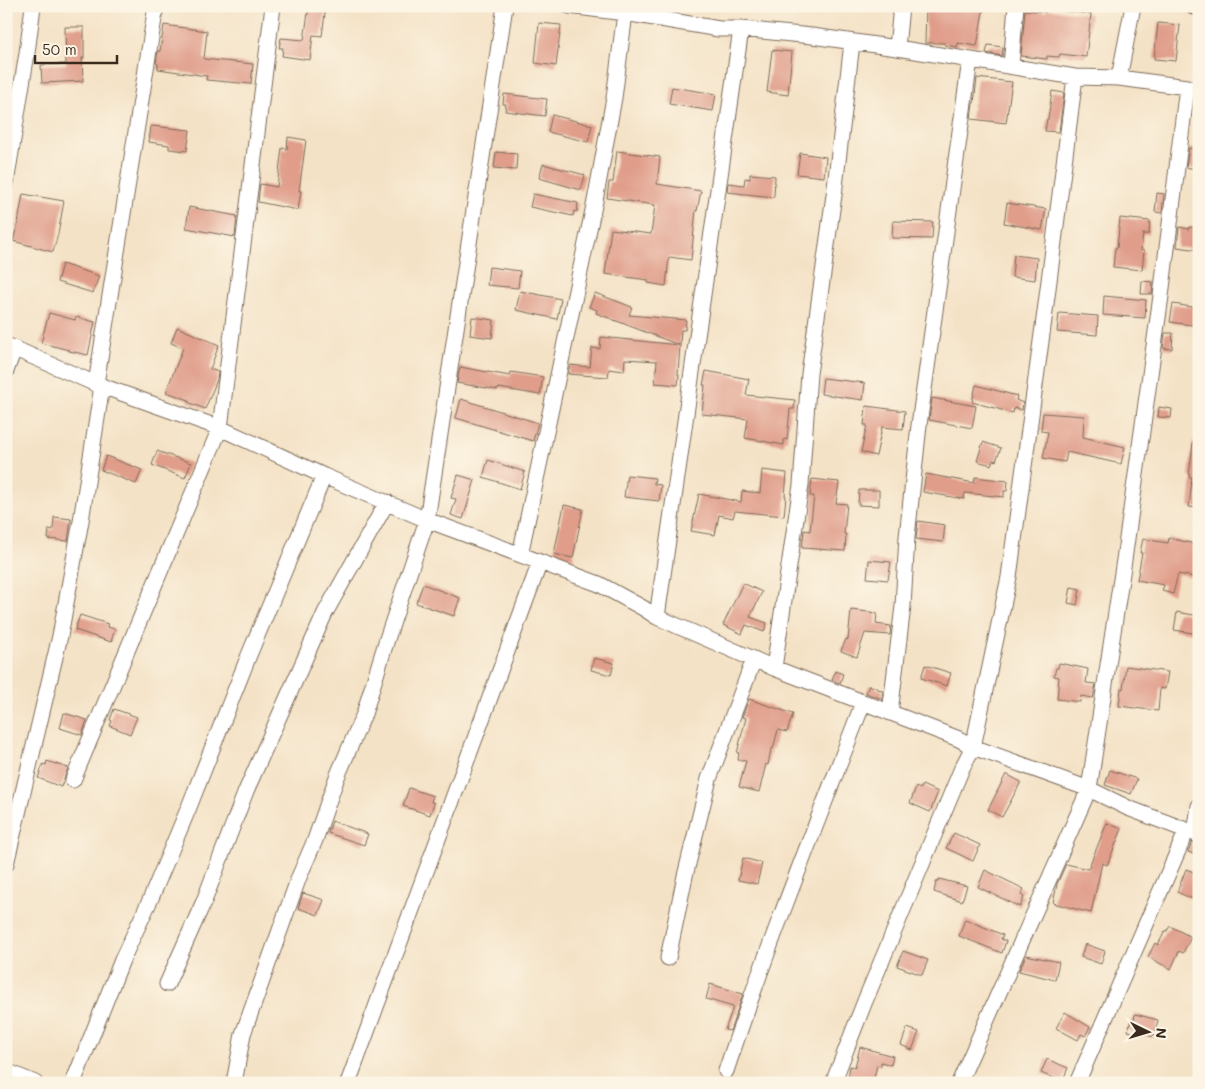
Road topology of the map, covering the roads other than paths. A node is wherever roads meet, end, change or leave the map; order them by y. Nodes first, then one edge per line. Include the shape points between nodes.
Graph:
1 (33, 6) edge
2 (156, 6) edge
3 (273, 6) edge
4 (506, 6) edge
5 (569, 6) edge
6 (901, 6) edge
7 (1016, 6) edge
8 (1133, 6) edge
9 (625, 13) junction
10 (741, 29) junction
11 (852, 43) junction
12 (897, 48) junction
13 (970, 60) junction
14 (1011, 66) junction
15 (1075, 77) junction
16 (1119, 78) junction
17 (1193, 89) edge
18 (6, 183) edge
19 (10, 347) edge
20 (6, 371) edge
21 (99, 385) junction
22 (220, 428) junction
23 (324, 476) junction
24 (387, 502) junction
25 (427, 520) junction
26 (520, 555) junction
27 (540, 562) junction
28 (657, 617) junction
29 (754, 659) junction
30 (774, 668) junction
31 (863, 703) junction
32 (890, 713) junction
33 (973, 747) junction
34 (73, 780) dead end
35 (1089, 789) junction
36 (1199, 806) edge
37 (1193, 832) edge
38 (6, 864) edge
39 (668, 958) dead end
40 (167, 984) dead end
41 (6, 1071) edge
42 (726, 1071) dead end
43 (35, 1083) edge
44 (73, 1083) edge
45 (234, 1083) edge
46 (348, 1083) edge
47 (833, 1083) edge
48 (959, 1083) edge
49 (1077, 1083) edge

1 - 18 street
2 - 21 street
3 - 22 street
4 - 25 street
5 - 9 street
6 - 12 street
7 - 14 street
8 - 16 street
9 - 10 street via 719,29
9 - 26 street via 614,98 595,201
10 - 11 street
10 - 28 street
11 - 12 street
11 - 30 street via 809,374 801,485
12 - 13 street
13 - 14 street
13 - 32 street via 920,425
14 - 15 street
15 - 16 street
15 - 33 street via 1009,577
16 - 17 street
17 - 35 street
19 - 20 street
19 - 21 street
21 - 22 street
21 - 38 street via 81,521 60,636
22 - 23 street
22 - 34 street
23 - 24 street
23 - 44 street via 249,655 190,808 122,960
24 - 25 street
24 - 40 street via 325,613 246,791 204,901
25 - 26 street
25 - 45 street via 364,714 299,877 243,1034
26 - 27 street
27 - 28 street via 599,584
27 - 46 street
28 - 29 street
29 - 30 street
29 - 39 street via 709,779
30 - 31 street
31 - 32 street
31 - 42 street
32 - 33 street
33 - 35 street
33 - 47 street
35 - 37 street via 1128,808
35 - 48 street
36 - 37 street
37 - 49 street
41 - 43 street

